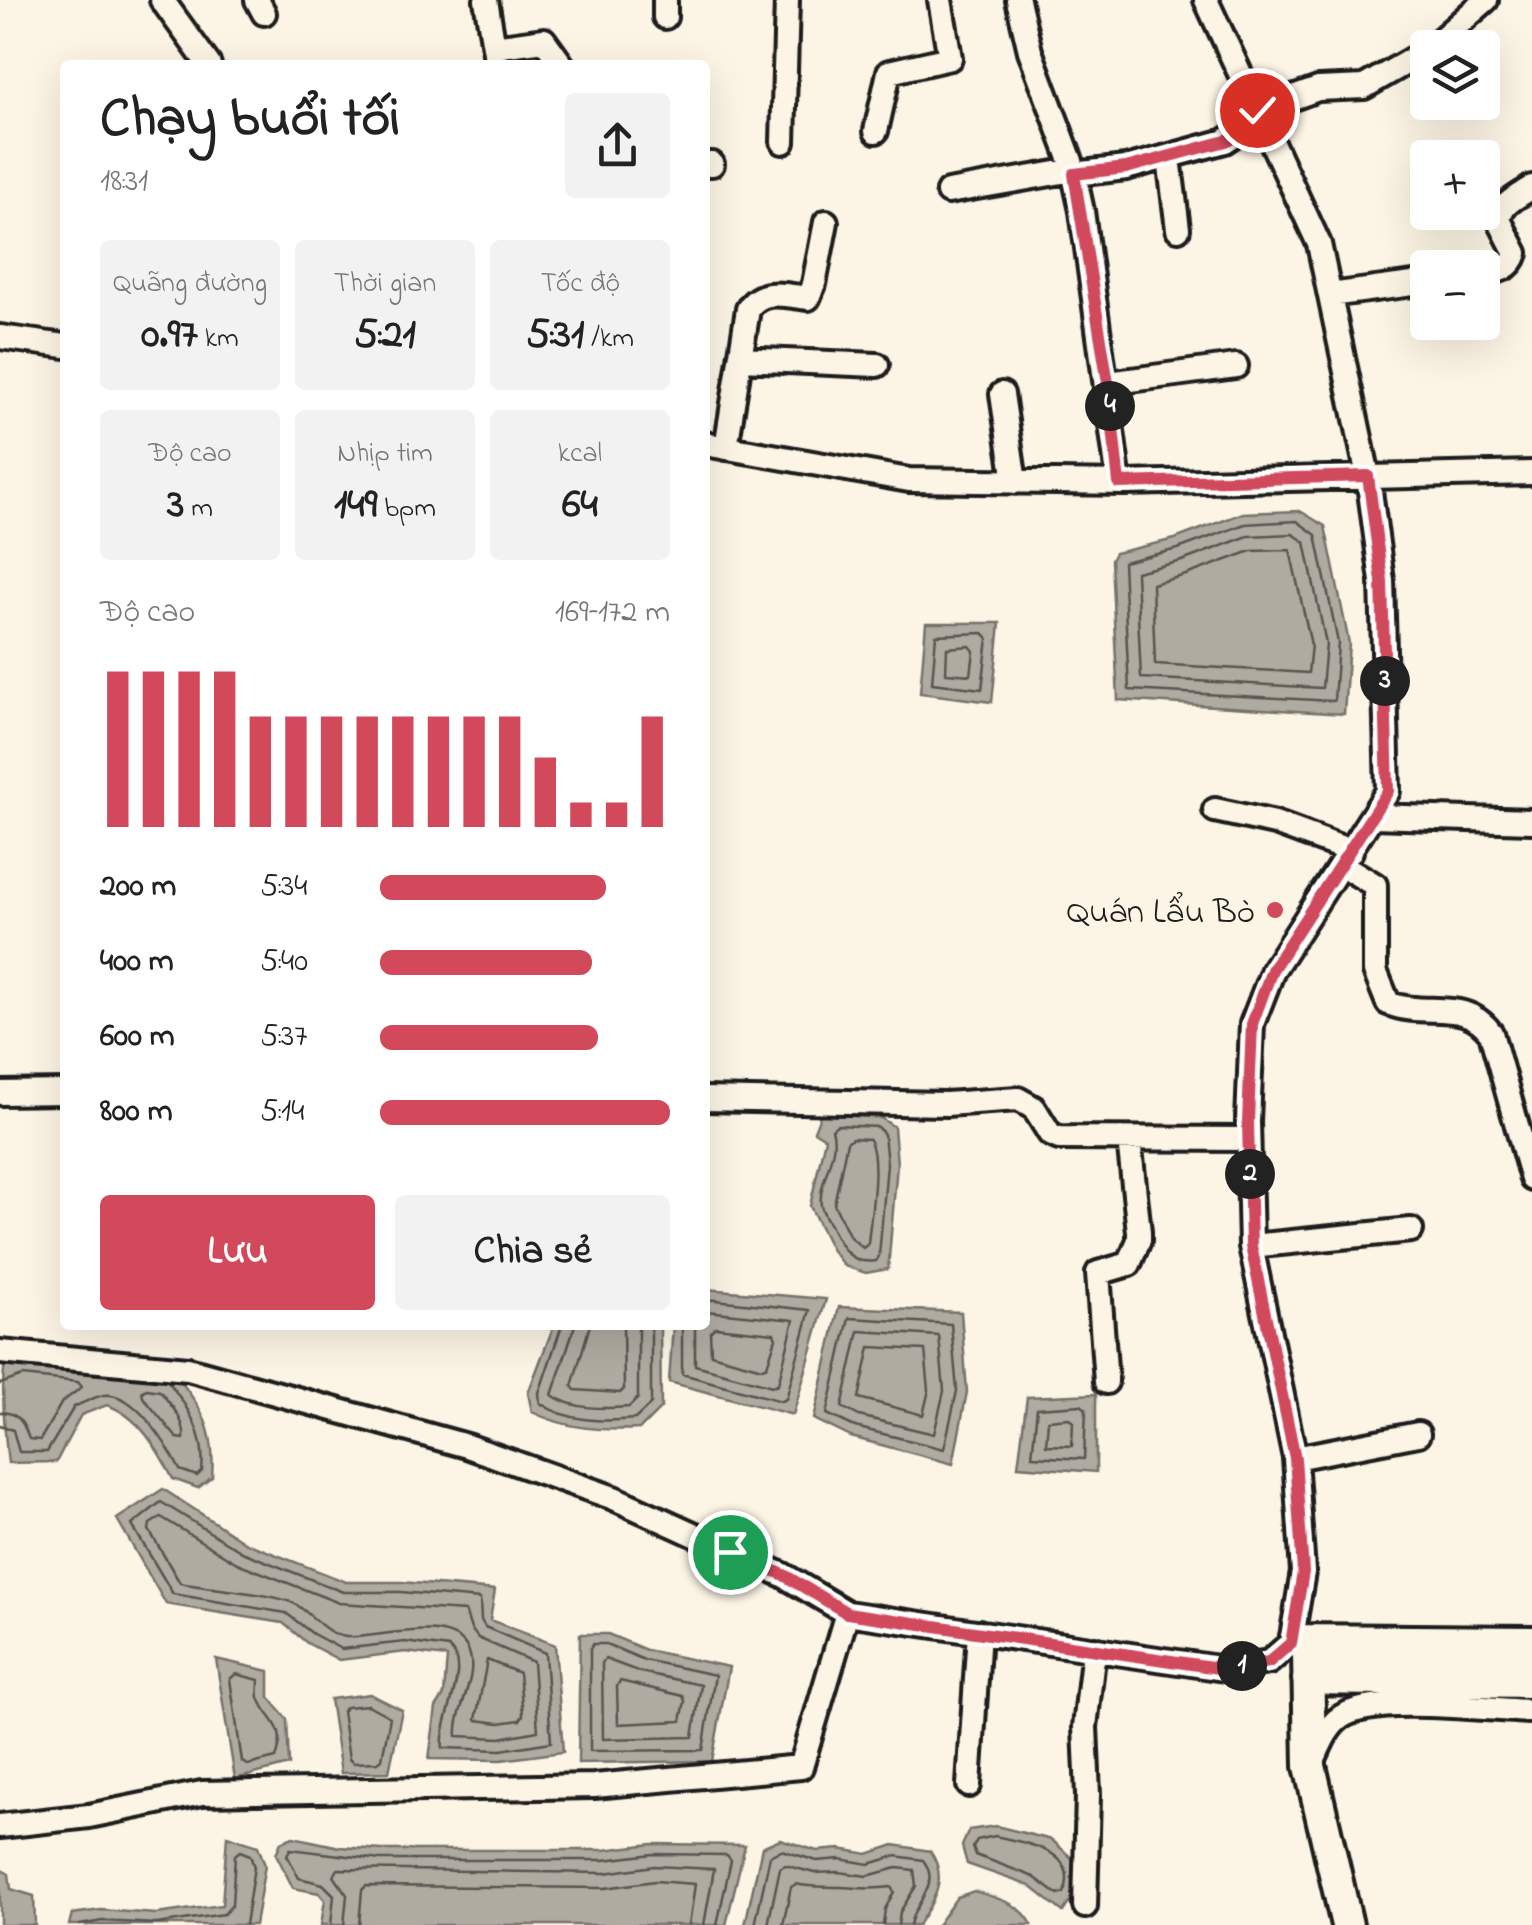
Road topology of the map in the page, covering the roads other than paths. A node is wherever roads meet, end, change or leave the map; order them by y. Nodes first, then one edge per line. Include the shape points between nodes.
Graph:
1 (162, 0) edge
2 (486, 0) edge
3 (787, 0) edge
4 (940, 0) edge
5 (1018, 0) edge
6 (1206, 0) edge
7 (1486, 0) edge
8 (1451, 30) edge
9 (496, 56) edge
10 (206, 60) edge
11 (558, 60) edge
12 (1410, 60) edge
13 (1259, 114) junction
14 (876, 130) dead end
15 (784, 142) dead end
16 (1169, 158) junction
17 (1073, 172) junction
18 (1532, 187) edge
19 (948, 192) dead end
20 (826, 222) dead end
21 (1178, 230) dead end
22 (1522, 267) edge
23 (1410, 284) edge
24 (1330, 295) junction
25 (0, 337) edge
26 (60, 345) edge
27 (740, 359) junction
28 (877, 365) dead end
29 (1236, 366) dead end
30 (1108, 383) junction
31 (1002, 394) dead end
32 (716, 446) edge
33 (1532, 472) edge
34 (1368, 476) junction
35 (1015, 482) junction
36 (1119, 483) junction
37 (1214, 810) dead end
38 (1373, 816) junction
39 (1532, 820) edge
40 (1347, 858) junction
41 (60, 1092) edge
42 (0, 1093) edge
43 (710, 1099) edge
44 (1128, 1139) junction
45 (1248, 1139) junction
46 (1532, 1179) edge
47 (1411, 1230) dead end
48 (1251, 1246) junction
49 (0, 1352) edge
50 (1106, 1382) dead end
51 (1418, 1434) dead end
52 (1295, 1458) junction
53 (847, 1613) junction
54 (980, 1632) junction
55 (1532, 1638) edge
56 (1094, 1649) junction
57 (1300, 1653) junction
58 (1532, 1656) edge
59 (1532, 1682) edge
60 (1532, 1712) edge
61 (1310, 1766) junction
62 (969, 1785) dead end
63 (0, 1826) edge
64 (1085, 1906) dead end
65 (1346, 1925) edge

1 - 10 street
2 - 9 street
3 - 15 street
4 - 14 street via 950,58 888,72
5 - 17 street
6 - 13 street
7 - 8 street
9 - 11 street via 544,40
12 - 13 street via 1364,87 1318,89
13 - 16 street via 1226,141
13 - 24 street via 1319,244
16 - 17 street
16 - 21 street
17 - 19 street
17 - 30 street
18 - 22 street via 1508,202 1499,220
20 - 27 street via 811,294 781,293 752,302
23 - 24 street
24 - 34 street
25 - 26 street
27 - 28 street
27 - 32 street
29 - 30 street
30 - 36 street
31 - 35 street
32 - 35 street via 908,480
33 - 34 street
34 - 36 street
34 - 38 street via 1382,581 1388,791
35 - 36 street
37 - 40 street via 1276,823
38 - 39 street
38 - 40 street
40 - 45 street via 1272,970 1252,1024
40 - 46 street via 1376,885 1376,971 1388,1003 1466,1012 1481,1020
41 - 42 street
43 - 44 street via 1018,1099 1034,1108 1053,1137
44 - 45 street
44 - 50 street via 1140,1240 1129,1264 1098,1272
45 - 48 street
47 - 48 street
48 - 52 street
49 - 53 street via 188,1368 468,1446 614,1498 784,1575
51 - 52 street
52 - 57 street via 1303,1572
53 - 54 street
53 - 63 street via 801,1768 594,1786 202,1793
54 - 56 street
54 - 62 street
55 - 57 street
56 - 57 street via 1225,1669
56 - 64 street via 1085,1727
57 - 58 main road
57 - 59 main road
57 - 61 main road
60 - 61 street via 1365,1709 1334,1724
61 - 65 main road

